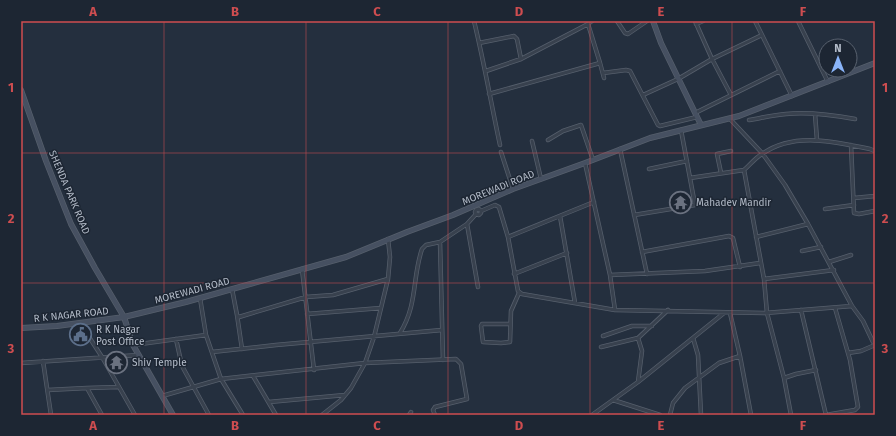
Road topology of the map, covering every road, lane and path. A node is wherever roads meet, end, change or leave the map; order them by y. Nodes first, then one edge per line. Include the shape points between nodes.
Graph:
1 (474, 21) edge
2 (592, 21) edge
3 (617, 21) edge
4 (647, 21) edge
5 (653, 21) edge
6 (703, 21) edge
7 (755, 21) edge
8 (798, 21) edge
9 (696, 22) edge
10 (588, 24) junction
11 (762, 35) junction
12 (480, 43) junction
13 (522, 59) junction
14 (712, 60) junction
15 (600, 63) junction
16 (875, 63) edge
17 (486, 71) junction
18 (780, 71) junction
19 (602, 73) junction
20 (604, 78) dead end
21 (678, 79) junction
22 (828, 82) junction
23 (21, 90) edge
24 (489, 94) junction
25 (643, 95) junction
26 (731, 95) junction
27 (792, 96) junction
28 (815, 114) junction
29 (696, 115) junction
30 (730, 119) junction
31 (749, 120) dead end
32 (855, 120) dead end
33 (700, 125) junction
34 (681, 130) junction
35 (548, 140) dead end
36 (817, 140) junction
37 (532, 141) dead end
38 (500, 144) dead end
39 (851, 145) junction
40 (620, 149) junction
41 (731, 151) dead end
42 (875, 151) edge
43 (501, 152) dead end
44 (762, 153) junction
45 (593, 160) junction
46 (687, 161) junction
47 (585, 163) junction
48 (649, 169) dead end
49 (744, 170) junction
50 (721, 173) junction
51 (690, 178) junction
52 (541, 180) junction
53 (513, 188) junction
54 (875, 196) edge
55 (854, 198) junction
56 (594, 202) junction
57 (854, 205) junction
58 (475, 208) junction
59 (825, 208) dead end
60 (481, 211) junction
61 (875, 211) edge
62 (476, 214) junction
63 (634, 215) junction
64 (560, 216) junction
65 (467, 224) junction
66 (808, 224) junction
67 (508, 237) junction
68 (756, 237) junction
69 (388, 239) junction
70 (440, 242) junction
71 (821, 247) junction
72 (802, 251) dead end
73 (642, 252) junction
74 (568, 254) junction
75 (851, 255) dead end
76 (829, 262) junction
77 (760, 263) junction
78 (740, 267) junction
79 (302, 269) junction
80 (834, 270) junction
81 (514, 274) junction
82 (647, 274) junction
83 (610, 275) junction
84 (388, 279) junction
85 (764, 279) junction
86 (478, 287) dead end
87 (232, 289) junction
88 (519, 293) junction
89 (306, 297) junction
90 (200, 298) junction
91 (575, 303) junction
92 (852, 306) junction
93 (381, 308) junction
94 (835, 308) junction
95 (616, 310) junction
96 (668, 310) junction
97 (801, 310) junction
98 (724, 313) junction
99 (730, 313) junction
100 (767, 313) junction
101 (308, 314) junction
102 (237, 315) junction
103 (124, 317) junction
104 (80, 323) junction
105 (510, 324) junction
106 (652, 326) junction
107 (21, 328) edge
108 (442, 330) junction
109 (400, 333) junction
110 (206, 335) junction
111 (374, 336) junction
112 (603, 336) dead end
113 (638, 338) junction
114 (693, 338) junction
115 (176, 339) junction
116 (311, 342) junction
117 (133, 345) junction
118 (875, 345) edge
119 (601, 347) dead end
120 (242, 349) junction
121 (212, 352) junction
122 (848, 353) junction
123 (139, 354) junction
124 (740, 356) junction
125 (102, 357) junction
126 (443, 360) junction
127 (43, 361) junction
128 (21, 363) edge
129 (365, 363) junction
130 (314, 370) junction
131 (816, 370) junction
132 (253, 376) junction
133 (700, 377) junction
134 (784, 378) junction
135 (220, 379) junction
136 (638, 382) junction
137 (118, 386) junction
138 (193, 387) junction
139 (87, 388) junction
140 (48, 390) junction
141 (345, 395) junction
142 (162, 396) junction
143 (613, 400) junction
144 (269, 402) junction
145 (51, 415) edge
146 (102, 415) edge
147 (135, 415) edge
148 (173, 415) edge
149 (209, 415) edge
150 (242, 415) edge
151 (276, 415) edge
152 (323, 415) edge
153 (435, 415) edge
154 (592, 415) edge
155 (660, 415) edge
156 (670, 415) edge
157 (701, 415) edge
158 (751, 415) edge
159 (791, 415) edge
160 (826, 415) edge

1 - 12 street
2 - 10 street
3 - 4 street via 628,34
5 - 21 main road
6 - 9 street
7 - 11 street
8 - 22 street
9 - 14 street
10 - 13 street
10 - 15 street
11 - 14 street
11 - 18 street
12 - 13 street via 514,36
12 - 17 street
13 - 17 street
14 - 21 street
14 - 26 street
15 - 19 street
15 - 24 street
16 - 22 main road, MOREWADI ROAD
17 - 24 street
18 - 26 street
18 - 27 street
19 - 20 street
19 - 25 street via 628,70
21 - 25 street
21 - 29 main road
22 - 27 main road, MOREWADI ROAD
23 - 103 main road, SHENDA PARK ROAD via 72,224
24 - 38 street
25 - 29 street via 656,123 660,126 680,122
26 - 29 street
27 - 30 main road, MOREWADI ROAD
28 - 31 street via 786,114
28 - 32 street
28 - 36 street
29 - 33 main road
30 - 33 main road, MOREWADI ROAD
30 - 44 street
33 - 34 main road, MOREWADI ROAD
34 - 40 main road, MOREWADI ROAD
34 - 46 street
35 - 45 street via 581,125
36 - 39 street
36 - 44 street via 786,143
37 - 52 street
39 - 42 street
39 - 55 street
40 - 45 main road, MOREWADI ROAD
40 - 63 street
41 - 50 street via 717,154
43 - 53 street
44 - 49 street
44 - 66 street
45 - 47 main road, MOREWADI ROAD
46 - 48 street
46 - 51 street
47 - 52 main road, MOREWADI ROAD
47 - 56 street
49 - 50 street
49 - 68 street
50 - 51 street
51 - 63 street via 695,205
52 - 53 main road, MOREWADI ROAD
53 - 58 main road, MOREWADI ROAD
54 - 55 street
55 - 57 street
56 - 64 street
56 - 83 street
57 - 59 street
57 - 61 street via 855,214
58 - 60 street
58 - 62 street
58 - 69 main road, MOREWADI ROAD
60 - 62 street via 480,214
60 - 67 street via 495,205 499,207
62 - 65 street
63 - 73 street
64 - 67 street
64 - 74 street
65 - 70 street
65 - 86 street
66 - 68 street
66 - 71 street
67 - 81 street
68 - 77 street
69 - 79 main road, MOREWADI ROAD via 346,256
69 - 84 street
70 - 108 street
70 - 109 street via 426,245 422,249 414,297 407,323
71 - 72 street
71 - 76 street
73 - 78 street via 732,236
73 - 82 street
74 - 81 street
74 - 91 street
75 - 76 street
76 - 80 street
77 - 78 street
77 - 85 street
78 - 82 street
79 - 87 main road, MOREWADI ROAD
79 - 89 street
80 - 85 street
80 - 92 street
81 - 88 street
82 - 83 street
83 - 95 street
84 - 89 street via 333,295
84 - 93 street
85 - 100 street
87 - 90 main road, MOREWADI ROAD
87 - 102 street
88 - 91 street
88 - 105 street via 511,311
89 - 101 street
89 - 102 street via 243,317 239,318
90 - 103 main road, MOREWADI ROAD
90 - 110 street
91 - 95 street
92 - 94 street
92 - 118 street
93 - 101 street
93 - 111 street
94 - 97 street
94 - 122 street
95 - 96 street
96 - 98 street
96 - 106 street
97 - 100 street
97 - 131 street
98 - 99 street
98 - 114 street
99 - 100 street
99 - 124 street
100 - 134 street
101 - 116 street
102 - 120 street
103 - 104 main road, R K NAGAR ROAD
103 - 117 main road, SHENDA PARK ROAD
104 - 107 main road, R K NAGAR ROAD
104 - 125 street
105 - 105 street via 482,324 483,342 510,342
106 - 112 street via 632,326
106 - 113 street
108 - 109 street
108 - 126 street
109 - 111 street
110 - 115 street
110 - 121 street
111 - 116 street
111 - 129 street
113 - 119 street
113 - 136 street via 642,351
114 - 133 street
114 - 136 street
115 - 117 street
115 - 138 street via 182,366
116 - 120 street
116 - 130 street
117 - 123 main road, SHENDA PARK ROAD
118 - 122 street
120 - 121 street
121 - 135 street
122 - 160 street via 858,407 855,410
123 - 125 street
123 - 142 main road, SHENDA PARK ROAD
124 - 133 street via 719,363
124 - 158 street
125 - 127 street
125 - 137 street
126 - 129 street
126 - 153 street via 456,359 461,364 467,398 435,407
127 - 128 street
127 - 140 street
129 - 130 street
129 - 141 street
130 - 132 street
131 - 134 street
131 - 160 street
132 - 135 street
132 - 144 street
133 - 156 street via 685,388 672,403
133 - 157 street
134 - 159 street
135 - 138 street
135 - 150 street
136 - 143 street
137 - 139 street
137 - 147 street
138 - 142 street
138 - 149 street
139 - 140 street
139 - 146 street
140 - 145 street
141 - 144 street
141 - 152 street
142 - 148 main road, SHENDA PARK ROAD
143 - 154 street
143 - 155 street
144 - 151 street

